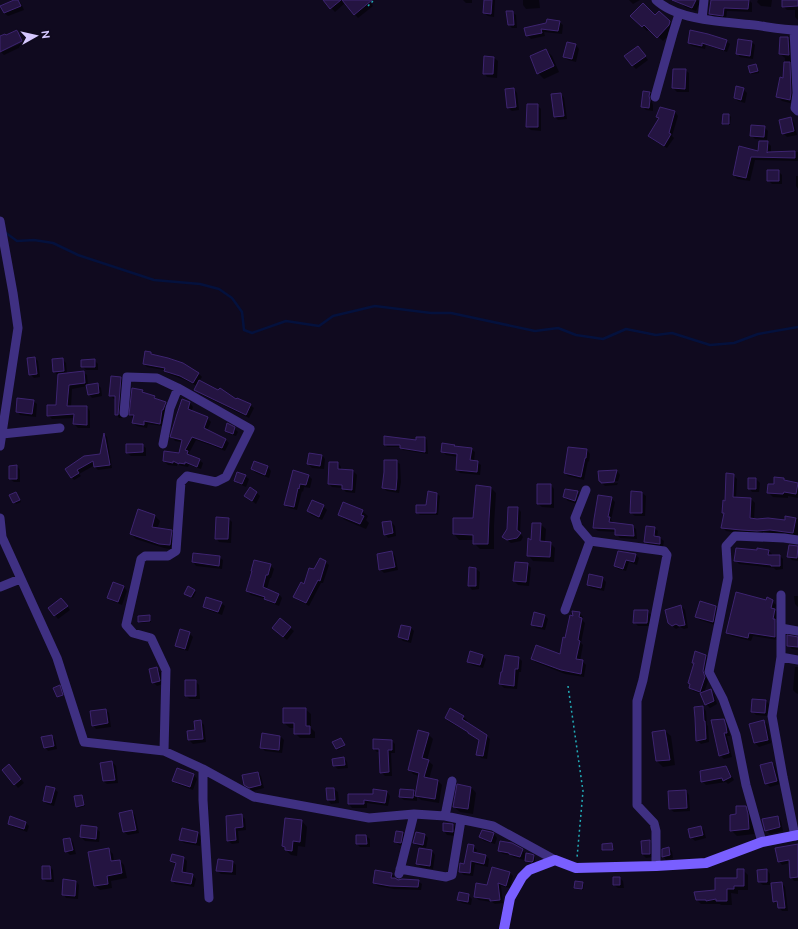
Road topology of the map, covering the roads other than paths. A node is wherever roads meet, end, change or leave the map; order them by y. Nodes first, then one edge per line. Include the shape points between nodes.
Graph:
1 (656, 0) edge
2 (704, 0) edge
3 (680, 14) junction
4 (702, 19) junction
5 (796, 30) edge
6 (655, 97) dead end
7 (798, 111) edge
8 (0, 221) edge
9 (178, 388) junction
10 (124, 413) dead end
11 (60, 428) dead end
12 (2, 434) junction
13 (163, 444) dead end
14 (0, 446) edge
15 (586, 490) dead end
16 (0, 518) edge
17 (798, 540) edge
18 (590, 541) junction
19 (20, 579) junction
20 (0, 587) edge
21 (781, 596) dead end
22 (565, 610) dead end
23 (781, 628) junction
24 (797, 630) edge
25 (781, 657) junction
26 (798, 660) edge
27 (164, 751) junction
28 (203, 769) junction
29 (452, 780) dead end
30 (414, 814) junction
31 (444, 816) junction
32 (461, 820) junction
33 (796, 836) edge
34 (762, 842) junction
35 (555, 860) junction
36 (656, 866) junction
37 (209, 898) dead end
38 (504, 929) edge

1 - 3 street
2 - 4 street
3 - 4 street
3 - 6 street via 672,33
4 - 5 street
5 - 7 street via 795,108
8 - 12 street via 18,328
9 - 10 street via 156,378 127,377
9 - 13 street via 170,408
9 - 27 street via 250,429 226,477 216,482 187,476 181,482 176,551 168,556 145,556 141,559 126,625 133,633 151,638 166,670
11 - 12 street
12 - 14 street
15 - 18 street via 575,518 578,527
16 - 19 street via 2,537
17 - 34 street via 735,536 726,546 728,578 709,672 736,734 746,785
18 - 22 street
18 - 36 street via 664,552 667,555 637,701 637,805 654,823
19 - 20 street
19 - 27 street via 57,658 84,742
21 - 23 street
23 - 24 street
23 - 25 street
25 - 26 street
25 - 33 street via 772,716
27 - 28 street
28 - 30 street via 254,797 369,818
28 - 37 street
29 - 31 street
30 - 31 street
30 - 32 street via 400,871 446,877 452,875
31 - 32 street
32 - 35 street via 493,826
33 - 34 street
34 - 36 street via 706,863
35 - 36 street via 576,868
35 - 38 street via 522,876 510,898

